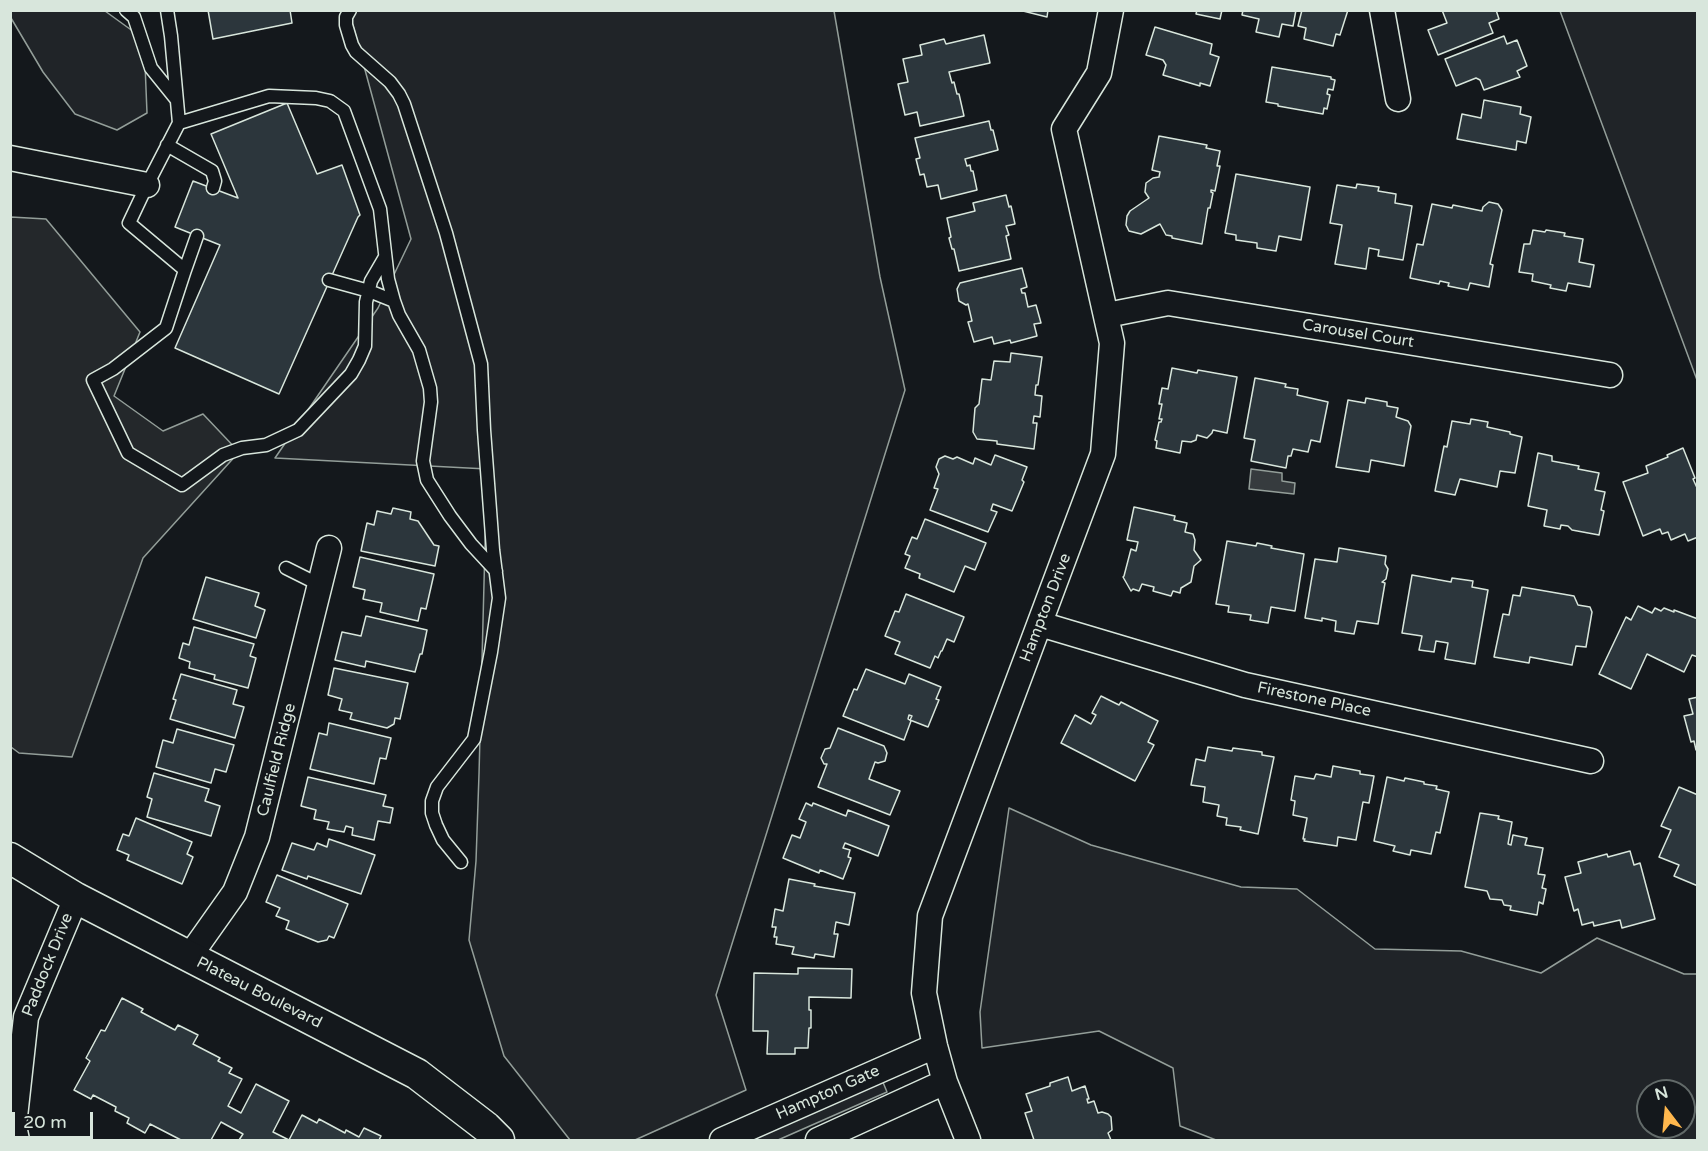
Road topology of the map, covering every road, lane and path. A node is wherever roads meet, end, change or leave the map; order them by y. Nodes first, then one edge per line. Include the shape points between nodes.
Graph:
1 (126, 10) edge
2 (167, 10) edge
3 (350, 10) edge
4 (1111, 10) edge
5 (1382, 10) edge
6 (1398, 99) dead end
7 (177, 100) junction
8 (179, 123) junction
9 (167, 145) junction
10 (10, 158) edge
11 (147, 185) junction
12 (213, 188) dead end
13 (197, 236) dead end
14 (385, 257) junction
15 (185, 270) junction
16 (329, 280) dead end
17 (369, 291) junction
18 (394, 301) junction
19 (1107, 315) junction
20 (1610, 375) dead end
21 (329, 548) dead end
22 (286, 568) dead end
23 (496, 571) junction
24 (320, 585) junction
25 (1040, 624) junction
26 (1592, 761) dead end
27 (10, 858) edge
28 (461, 862) dead end
29 (76, 898) junction
30 (189, 957) junction
31 (935, 1046) junction
32 (945, 1082) junction
33 (17, 1140) edge
34 (499, 1140) edge
35 (722, 1140) edge
36 (818, 1140) edge
37 (968, 1140) edge

1 - 7 lane via 134,17 151,68
2 - 7 lane
3 - 23 lane via 346,25 356,52 390,82 404,104 471,323 483,382
4 - 19 street, Hampton Drive via 1099,73 1064,129
5 - 6 street
7 - 8 lane
8 - 9 lane
8 - 14 lane via 269,96 316,98 337,105 344,111 376,198
9 - 11 lane
9 - 12 lane via 212,171
10 - 11 street
11 - 15 lane via 129,224
13 - 15 lane
14 - 17 lane
14 - 18 lane
15 - 17 lane via 166,328 93,380 128,453 182,485 223,455 266,445 306,423 351,374 364,351
16 - 17 lane
17 - 18 lane
18 - 23 lane via 419,350 430,388 423,461 427,480 471,544
19 - 20 street, Carousel Court via 1168,303
19 - 25 street, Hampton Drive via 1112,343 1103,454
21 - 24 street, Caulfield Ridge
22 - 24 lane
23 - 28 lane via 499,598 474,739 437,787 432,801 432,813 443,840
24 - 30 street, Caulfield Ridge via 257,837 235,892
25 - 26 street, Firestone Place via 1245,686
25 - 31 street, Hampton Drive via 930,916 924,993
27 - 29 street, Plateau Boulevard
29 - 30 street, Plateau Boulevard
29 - 33 street, Paddock Drive via 26,1017 14,1125
30 - 34 street, Plateau Boulevard via 417,1074
31 - 32 street, Hampton Drive
31 - 35 street, Hampton Gate
32 - 36 street
32 - 37 street, Hampton Drive

